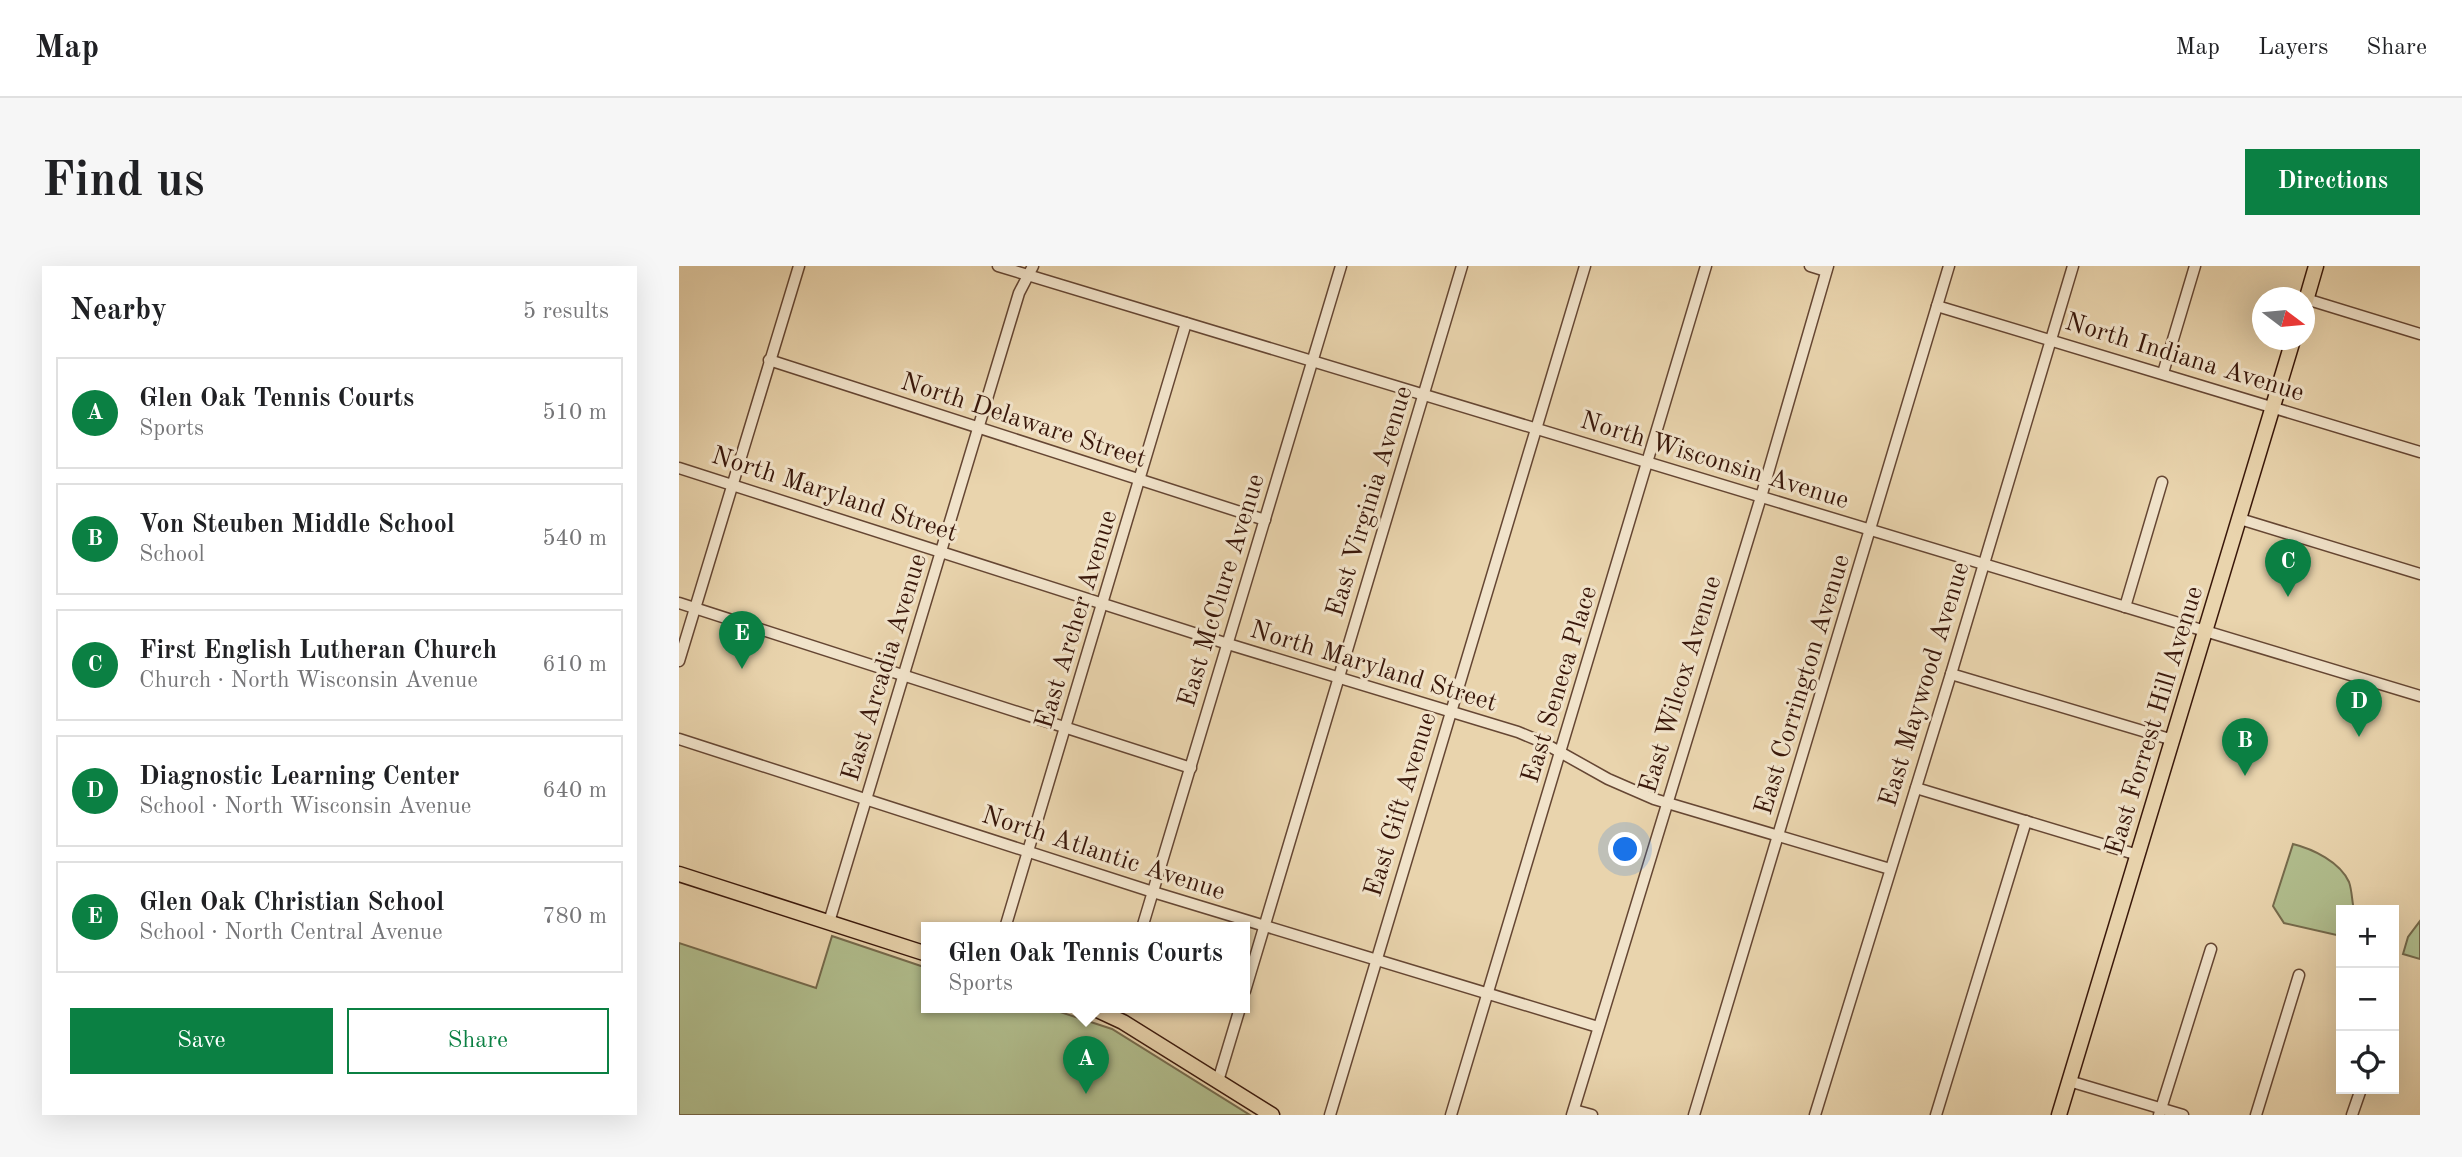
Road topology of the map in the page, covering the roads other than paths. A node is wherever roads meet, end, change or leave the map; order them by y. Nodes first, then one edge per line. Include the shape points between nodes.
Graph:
1 (799, 266) edge
2 (998, 266) edge
3 (1341, 266) edge
4 (1462, 266) edge
5 (1585, 266) edge
6 (1706, 266) edge
7 (1810, 266) edge
8 (1949, 266) edge
9 (2073, 266) edge
10 (2195, 266) edge
11 (2316, 266) edge
12 (1827, 268) edge
13 (1030, 271) edge
14 (2310, 287) edge
15 (2315, 305) edge
16 (1937, 306) junction
17 (1187, 323) junction
18 (2420, 334) edge
19 (2051, 338) junction
20 (2290, 350) edge
21 (769, 360) junction
22 (1313, 361) junction
23 (2163, 373) junction
24 (1424, 394) junction
25 (2272, 407) junction
26 (979, 427) junction
27 (1536, 429) junction
28 (2420, 452) edge
29 (1648, 463) junction
30 (679, 468) edge
31 (1140, 480) junction
32 (2162, 482) dead end
33 (733, 483) junction
34 (1761, 497) junction
35 (2240, 519) junction
36 (1265, 520) junction
37 (1871, 530) junction
38 (941, 551) junction
39 (1984, 564) junction
40 (2420, 574) edge
41 (679, 603) edge
42 (1103, 603) junction
43 (2125, 607) junction
44 (695, 608) junction
45 (2206, 631) junction
46 (1228, 644) junction
47 (679, 661) edge
48 (904, 674) junction
49 (1951, 674) junction
50 (1339, 677) junction
51 (2420, 696) edge
52 (1451, 712) junction
53 (1066, 727) junction
54 (679, 739) edge
55 (2173, 740) junction
56 (1561, 754) junction
57 (1191, 768) junction
58 (1916, 788) junction
59 (867, 799) junction
60 (1667, 803) junction
61 (2026, 821) junction
62 (1779, 836) junction
63 (1029, 853) junction
64 (2138, 855) junction
65 (1890, 869) junction
66 (679, 874) edge
67 (1153, 892) junction
68 (829, 922) junction
69 (1007, 922) edge
70 (1144, 922) edge
71 (1265, 926) junction
72 (2211, 949) dead end
73 (921, 952) edge
74 (1376, 961) junction
75 (1250, 975) edge
76 (2299, 975) dead end
77 (1487, 994) junction
78 (1116, 1013) edge
79 (1238, 1013) edge
80 (1598, 1027) junction
81 (1218, 1081) junction
82 (2069, 1081) junction
83 (2359, 1094) edge
84 (1573, 1112) edge
85 (2160, 1112) edge
86 (1272, 1115) edge
87 (1330, 1115) edge
88 (1451, 1115) edge
89 (1592, 1115) edge
90 (1694, 1115) edge
91 (1815, 1115) edge
92 (1936, 1115) edge
93 (2059, 1115) edge
94 (2183, 1115) edge
95 (2256, 1115) edge
96 (2352, 1115) edge

1 - 21 street
2 - 13 street, North Wisconsin Avenue
3 - 22 street, East McClure Avenue
4 - 24 street, East Virginia Avenue
5 - 27 street, East Gift Avenue
6 - 29 street, East Seneca Place
7 - 12 street
8 - 16 street, East Corrington Avenue
9 - 19 street, East Maywood Avenue
10 - 23 street
11 - 14 main road
12 - 34 street, East Wilcox Avenue
13 - 17 street, North Wisconsin Avenue
13 - 26 street, East Arcadia Avenue via 1020,290
15 - 18 street
16 - 19 street, North Indiana Avenue
16 - 37 street, East Corrington Avenue
17 - 22 street, North Wisconsin Avenue
17 - 31 street, East Archer Avenue
19 - 23 street, North Indiana Avenue
19 - 39 street, East Maywood Avenue
20 - 25 main road, East Forrest Hill Avenue
21 - 26 street, North Delaware Street
21 - 33 street
22 - 24 street, North Wisconsin Avenue
22 - 36 street, East McClure Avenue
23 - 25 street, North Indiana Avenue
24 - 27 street, North Wisconsin Avenue
24 - 50 street, East Virginia Avenue
25 - 28 street, North Indiana Avenue
25 - 35 main road, East Forrest Hill Avenue
26 - 31 street, North Delaware Street
26 - 38 street, East Arcadia Avenue
27 - 29 street, North Wisconsin Avenue
27 - 52 street, East Gift Avenue
29 - 34 street, North Wisconsin Avenue
29 - 56 street, East Seneca Place
30 - 33 street, North Maryland Street
31 - 36 street, North Delaware Street
31 - 42 street, East Archer Avenue
32 - 43 street
33 - 38 street, North Maryland Street
33 - 44 street
34 - 37 street, North Wisconsin Avenue
34 - 60 street, East Wilcox Avenue
35 - 40 street
35 - 45 main road, East Forrest Hill Avenue
36 - 46 street, East McClure Avenue
37 - 39 street, North Wisconsin Avenue
37 - 62 street, East Corrington Avenue
38 - 42 street, North Maryland Street
38 - 48 street, East Arcadia Avenue
39 - 43 street, North Wisconsin Avenue
39 - 49 street, East Maywood Avenue
41 - 44 street
42 - 46 street, North Maryland Street
42 - 53 street, East Archer Avenue
43 - 45 street, North Wisconsin Avenue
44 - 47 street
44 - 48 street
45 - 51 street, North Wisconsin Avenue
45 - 55 main road, East Forrest Hill Avenue
46 - 50 street, North Maryland Street
46 - 57 street, East McClure Avenue
48 - 53 street
48 - 59 street, East Arcadia Avenue
49 - 55 street
49 - 58 street, East Maywood Avenue
50 - 52 street, North Maryland Street
50 - 71 street, East Virginia Avenue
52 - 56 street, North Maryland Street via 1525,734
52 - 74 street, East Gift Avenue
53 - 57 street
53 - 63 street, East Archer Avenue
54 - 59 street, North Atlantic Avenue
55 - 64 main road, East Forrest Hill Avenue
56 - 60 street, North Maryland Street via 1615,783
56 - 77 street, East Seneca Place
57 - 67 street, East McClure Avenue
58 - 61 street
58 - 65 street, East Maywood Avenue
59 - 63 street, North Atlantic Avenue
59 - 68 street, East Arcadia Avenue
60 - 62 street, North Maryland Street
60 - 80 street, East Wilcox Avenue
61 - 64 street
61 - 92 street
62 - 65 street, North Maryland Street
62 - 90 street, East Corrington Avenue
63 - 67 street, North Atlantic Avenue
63 - 69 street, East Archer Avenue
64 - 82 main road, East Forrest Hill Avenue
65 - 91 street, East Maywood Avenue
66 - 68 main road
67 - 70 street, East McClure Avenue
67 - 71 street, North Atlantic Avenue
68 - 73 main road
71 - 74 street, North Atlantic Avenue
71 - 75 street, East Virginia Avenue
72 - 85 street
74 - 77 street, North Atlantic Avenue
74 - 87 street, East Gift Avenue
76 - 95 street
77 - 80 street, North Atlantic Avenue
77 - 88 street, East Seneca Place
78 - 81 main road
79 - 81 street
80 - 84 street, East Wilcox Avenue
81 - 86 main road
82 - 85 street
82 - 93 main road, East Forrest Hill Avenue
83 - 96 street
84 - 89 street
85 - 94 street

